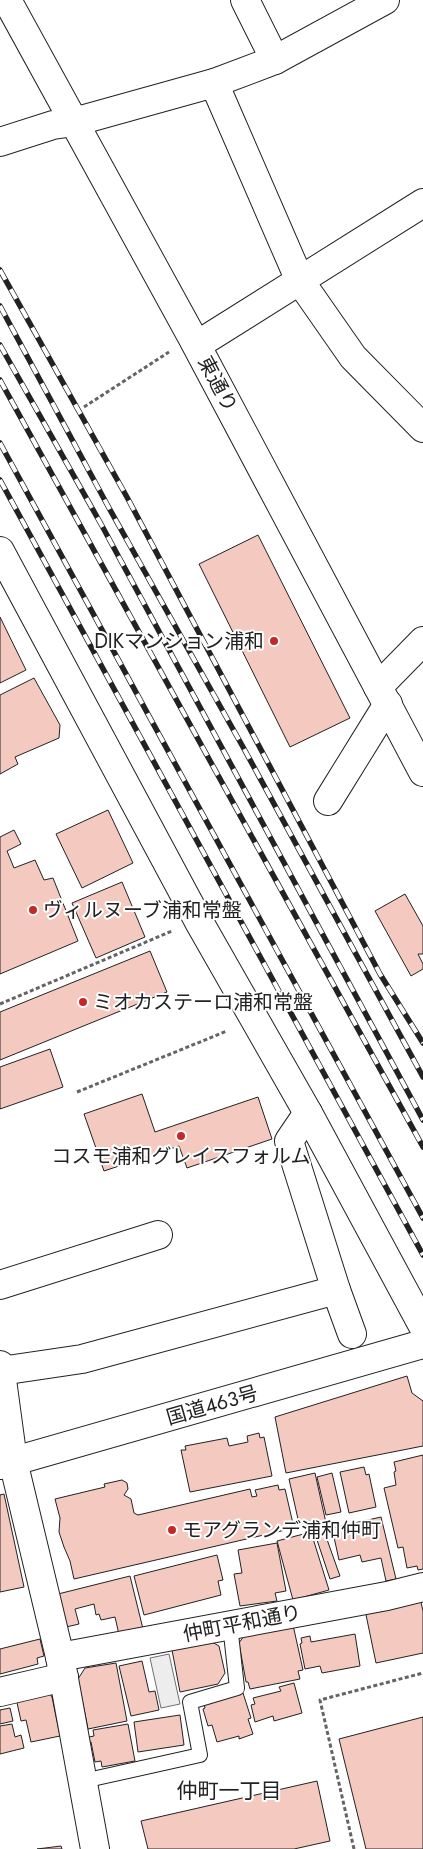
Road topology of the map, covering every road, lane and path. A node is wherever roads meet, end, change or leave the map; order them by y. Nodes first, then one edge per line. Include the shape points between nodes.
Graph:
1 (7, 0) edge
2 (245, 0) edge
3 (385, 0) edge
4 (275, 60) junction
5 (214, 83) junction
6 (74, 122) junction
7 (0, 142) edge
8 (423, 203) edge
9 (300, 281) junction
10 (195, 341) junction
11 (84, 407) dead end
12 (423, 428) edge
13 (0, 552) edge
14 (423, 641) edge
15 (383, 696) junction
16 (416, 746) edge
17 (423, 772) edge
18 (328, 801) dead end
19 (198, 920) junction
20 (0, 1004) edge
21 (256, 1020) junction
22 (77, 1092) dead end
23 (308, 1113) junction
24 (158, 1235) dead end
25 (0, 1285) edge
26 (336, 1290) junction
27 (420, 1322) edge
28 (352, 1334) dead end
29 (423, 1344) edge
30 (1, 1368) edge
31 (6, 1463) edge
32 (423, 1587) edge
33 (230, 1625) junction
34 (62, 1667) junction
35 (423, 1674) edge
36 (0, 1692) edge
37 (83, 1781) junction
38 (95, 1849) edge
39 (354, 1849) edge

1 - 6 main road, 東通り
2 - 4 main road
3 - 4 main road
4 - 5 main road
5 - 6 main road
5 - 9 main road
6 - 7 main road
6 - 10 main road, 東通り
8 - 9 main road
9 - 10 main road
9 - 12 main road via 353,356
10 - 11 path
10 - 15 main road, 東通り
13 - 19 main road
14 - 15 main road
15 - 16 main road, 東通り
15 - 18 main road
16 - 17 main road, 東通り
19 - 20 path
19 - 21 main road
21 - 22 path
21 - 23 main road
23 - 26 main road via 289,1141
23 - 27 main road
24 - 25 main road
26 - 28 main road
26 - 30 main road via 82,1359
29 - 31 main road, 国道463号
30 - 31 main road
31 - 34 main road
32 - 33 main road, 仲町平和通り
33 - 34 main road, 仲町平和通り
33 - 37 lane via 236,1688 190,1702 200,1755
34 - 36 main road, 仲町平和通り
34 - 37 main road
35 - 39 path via 320,1700
37 - 38 main road

